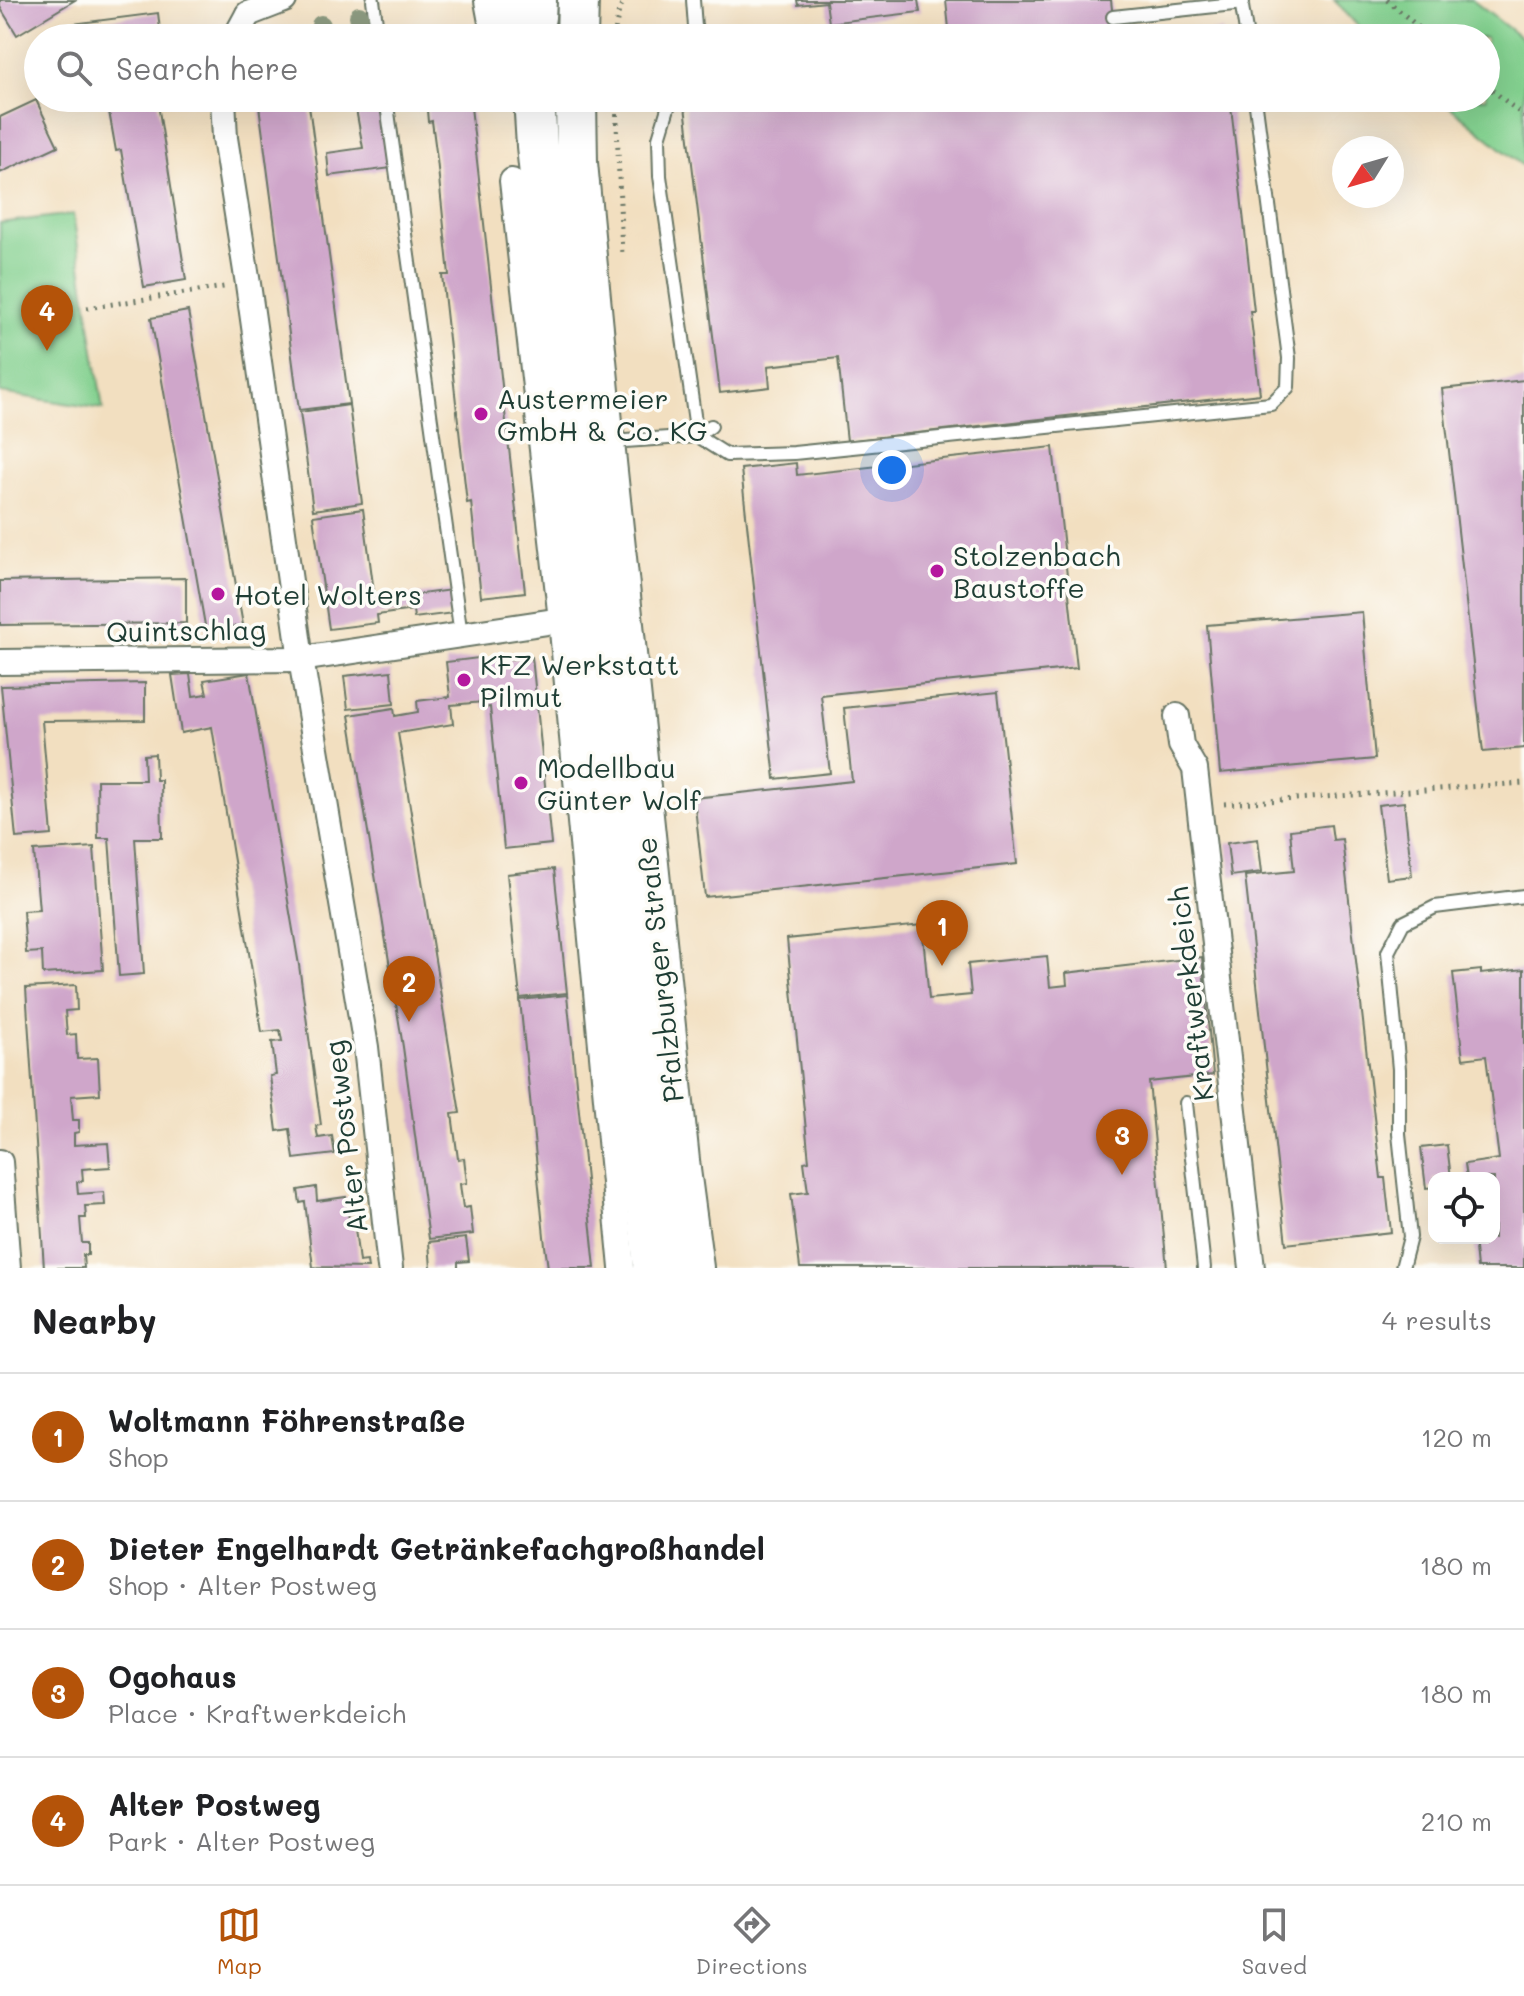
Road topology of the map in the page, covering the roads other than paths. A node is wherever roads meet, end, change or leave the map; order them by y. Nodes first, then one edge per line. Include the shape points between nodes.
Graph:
1 (284, 0) edge
2 (373, 0) edge
3 (495, 0) edge
4 (578, 0) edge
5 (693, 0) edge
6 (1242, 1) edge
7 (244, 7) edge
8 (1113, 17) dead end
9 (526, 23) edge
10 (376, 24) edge
11 (577, 24) edge
12 (695, 24) edge
13 (1245, 24) edge
14 (224, 112) edge
15 (388, 112) edge
16 (507, 112) edge
17 (535, 112) edge
18 (576, 112) edge
19 (667, 112) edge
20 (1257, 112) edge
21 (512, 181) junction
22 (549, 257) junction
23 (711, 426) dead end
24 (697, 436) junction
25 (604, 443) junction
26 (561, 620) junction
27 (461, 635) junction
28 (301, 659) junction
29 (0, 662) edge
30 (1177, 716) dead end
31 (1524, 896) edge
32 (1186, 1103) dead end
33 (0, 1162) edge
34 (8, 1268) edge
35 (390, 1268) edge
36 (622, 1268) edge
37 (654, 1268) edge
38 (693, 1268) edge
39 (1204, 1268) edge
40 (1252, 1268) edge
41 (1402, 1268) edge

1 - 7 street
2 - 10 lane
3 - 9 main road
4 - 11 main road
5 - 12 lane
6 - 8 lane
6 - 13 lane
14 - 28 street, Alter Postweg
15 - 27 lane
16 - 21 main road, Pfalzburger Straße
17 - 22 main road, Pfalzburger Straße
18 - 25 main road, Pfalzburger Straße
19 - 24 lane via 659,138 660,176
20 - 24 lane via 1289,358 1288,387 1271,404 794,453 727,455
21 - 22 main road, Pfalzburger Straße
21 - 26 street, Pfalzburger Straße
22 - 37 main road, Pfalzburger Straße
23 - 24 lane
24 - 25 lane
25 - 38 main road, Pfalzburger Straße
26 - 27 street, Quintschlag
26 - 36 street, Pfalzburger Straße
27 - 28 street, Quintschlag
28 - 29 street, Quintschlag
28 - 35 street, Alter Postweg via 366,1047
30 - 40 street, Kraftwerkdeich via 1181,745 1195,769
31 - 41 lane via 1435,907 1403,923 1388,952 1410,1237
32 - 39 lane
33 - 34 street

